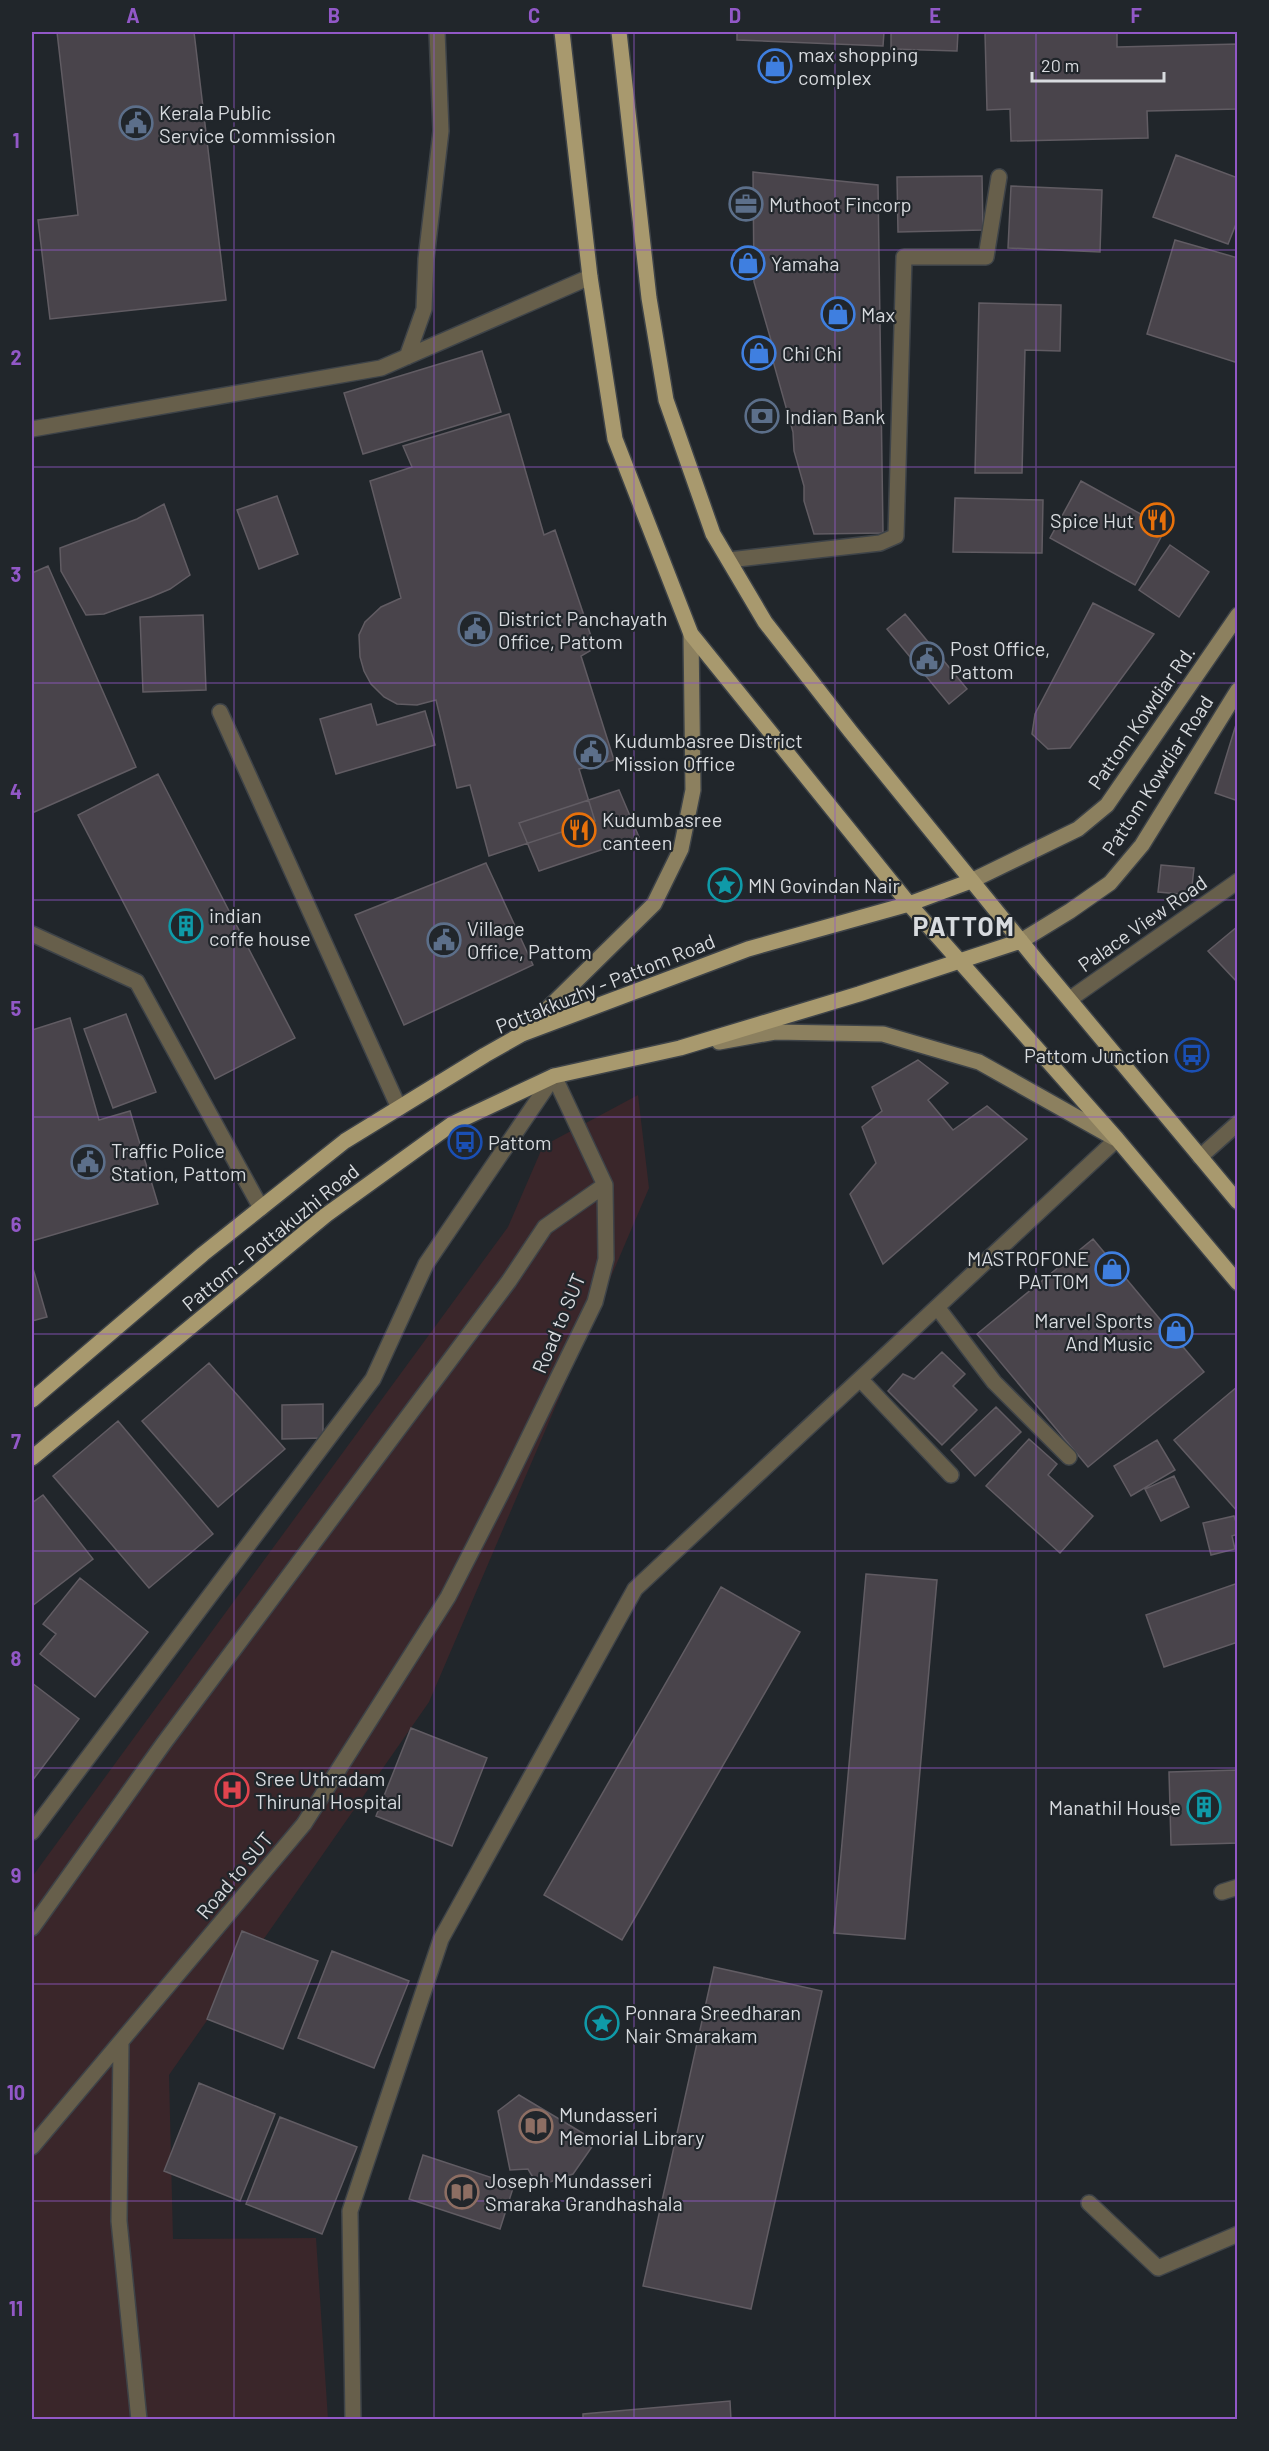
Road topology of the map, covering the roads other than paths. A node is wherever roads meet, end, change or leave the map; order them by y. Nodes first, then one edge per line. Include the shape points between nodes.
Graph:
1 (437, 32) edge
2 (562, 32) edge
3 (619, 32) edge
4 (999, 177) dead end
5 (590, 277) junction
6 (407, 357) junction
7 (32, 429) edge
8 (729, 561) junction
9 (1238, 615) edge
10 (691, 634) junction
11 (1238, 690) edge
12 (220, 712) dead end
13 (971, 881) junction
14 (1238, 881) edge
15 (909, 904) junction
16 (32, 934) edge
17 (1021, 941) junction
18 (961, 962) junction
19 (1070, 999) junction
20 (522, 1035) junction
21 (680, 1048) junction
22 (554, 1076) junction
23 (399, 1108) junction
24 (1238, 1123) edge
25 (1117, 1139) junction
26 (1200, 1157) junction
27 (605, 1185) junction
28 (1238, 1202) edge
29 (261, 1208) junction
30 (1238, 1283) edge
31 (937, 1307) junction
32 (860, 1379) junction
33 (32, 1400) edge
34 (1069, 1457) dead end
35 (32, 1458) edge
36 (951, 1475) dead end
37 (32, 1832) edge
38 (1238, 1887) edge
39 (1222, 1892) dead end
40 (32, 1928) edge
41 (121, 2043) junction
42 (32, 2147) edge
43 (1089, 2203) dead end
44 (1238, 2234) edge
45 (139, 2420) edge
46 (353, 2420) edge

1 - 6 street via 441,131 424,309
2 - 5 main road
3 - 8 main road via 649,298 666,400 713,534
4 - 8 street via 986,257 904,257 896,536 880,543
5 - 6 street
5 - 10 main road via 615,439
6 - 7 street via 381,368
8 - 13 main road via 765,622
9 - 13 main road, Pattom Kowdiar Rd. via 1107,805 1078,829
10 - 15 main road
10 - 20 main road via 693,790 681,849 654,904
11 - 17 main road, Pattom Kowdiar Road via 1142,845 1110,883
12 - 23 street
13 - 15 main road
13 - 17 main road
14 - 19 street, Palace View Road
15 - 18 main road
15 - 20 main road, Pottakkuzhy - Pattom Road via 748,950
16 - 29 street via 137,982
17 - 18 main road, Pattom - Pottakuzhi Road
17 - 19 main road
18 - 21 main road, Pattom - Pottakuzhi Road
18 - 25 main road
19 - 26 main road
20 - 23 main road, Pottakkuzhy - Pattom Road
21 - 22 main road, Pattom - Pottakuzhi Road
21 - 25 main road via 775,1032 883,1035 979,1062
22 - 27 street
22 - 35 main road, Pattom - Pottakuzhi Road via 452,1124 334,1209
22 - 37 street via 426,1264 373,1379
23 - 29 main road, Pottakkuzhy - Pattom Road via 345,1142
24 - 26 street
25 - 30 main road
25 - 31 street
26 - 28 main road
27 - 40 street via 545,1227 502,1291 164,1743
27 - 41 street, Road to SUT via 606,1259 595,1302 448,1597 304,1824
29 - 33 main road, Pottakkuzhy - Pattom Road
31 - 32 street
31 - 34 street via 994,1382
32 - 36 street
32 - 46 street via 635,1589 441,1939 350,2211
38 - 39 street
41 - 42 street, Road to SUT
41 - 45 street via 119,2221
43 - 44 street via 1158,2268

